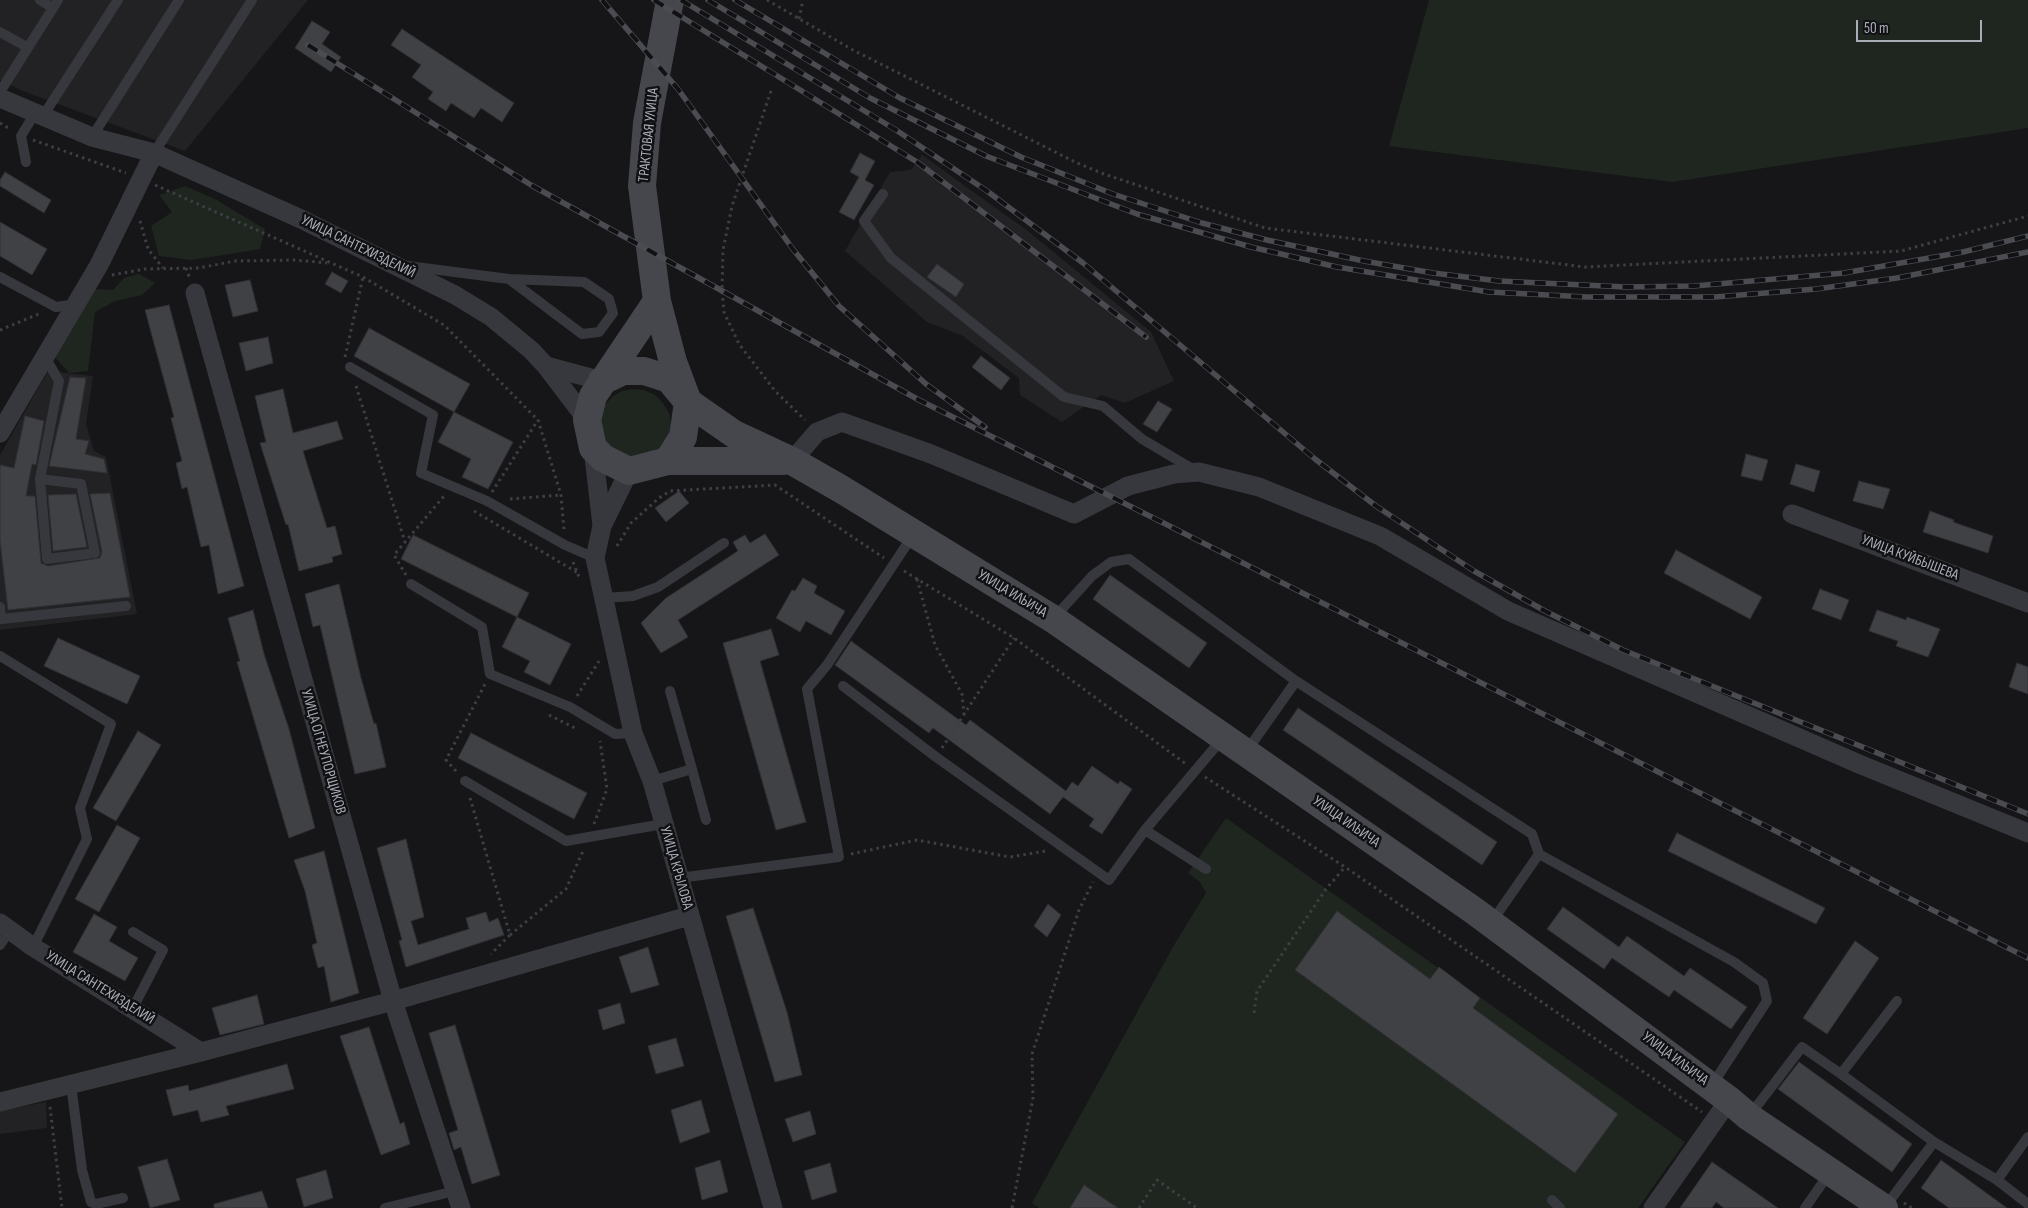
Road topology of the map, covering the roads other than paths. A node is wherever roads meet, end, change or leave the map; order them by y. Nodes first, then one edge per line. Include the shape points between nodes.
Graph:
1 (40, 0) edge
2 (118, 0) edge
3 (179, 0) edge
4 (252, 0) edge
5 (670, 0) edge
6 (56, 4) edge
7 (0, 32) edge
8 (27, 47) junction
9 (0, 92) edge
10 (0, 98) edge
11 (39, 114) junction
12 (92, 137) junction
13 (154, 154) junction
14 (26, 162) dead end
15 (883, 194) dead end
16 (395, 264) junction
17 (0, 277) edge
18 (509, 278) junction
19 (656, 291) junction
20 (195, 293) dead end
21 (81, 295) junction
22 (45, 356) junction
23 (546, 366) junction
24 (350, 367) road end
25 (602, 380) junction
26 (688, 402) junction
27 (587, 420) junction
28 (0, 432) edge
29 (594, 448) junction
30 (668, 461) junction
31 (792, 461) junction
32 (629, 471) junction
33 (1199, 472) junction
34 (40, 478) junction
35 (1792, 514) dead end
36 (602, 526) junction
37 (913, 535) junction
38 (724, 543) dead end
39 (595, 558) junction
40 (411, 584) road end
41 (605, 598) junction
42 (2028, 603) edge
43 (126, 606) dead end
44 (0, 607) edge
45 (1053, 620) junction
46 (0, 656) edge
47 (1296, 681) junction
48 (843, 686) dead end
49 (670, 691) dead end
50 (633, 733) junction
51 (1223, 738) junction
52 (1246, 753) junction
53 (692, 769) junction
54 (466, 781) road end
55 (652, 781) junction
56 (706, 820) dead end
57 (663, 824) junction
58 (1145, 830) junction
59 (2028, 833) edge
60 (1539, 854) junction
61 (1206, 869) dead end
62 (679, 878) junction
63 (689, 916) junction
64 (1491, 923) junction
65 (132, 932) dead end
66 (3, 933) edge
67 (34, 947) junction
68 (393, 1001) junction
69 (1897, 1001) dead end
70 (134, 1008) junction
71 (201, 1052) junction
72 (1841, 1074) junction
73 (71, 1084) junction
74 (0, 1102) edge
75 (1726, 1106) junction
76 (2028, 1137) edge
77 (1934, 1142) junction
78 (1831, 1171) junction
79 (1997, 1180) junction
80 (124, 1198) dead end
81 (458, 1200) edge
82 (2028, 1204) edge
83 (385, 1208) edge
84 (773, 1208) edge
85 (1653, 1208) edge
86 (1805, 1208) edge
87 (1885, 1208) edge

1 - 6 lane
2 - 11 lane
3 - 12 lane
4 - 13 lane
5 - 19 street, ТРАКТОВАЯ УЛИЦА via 647,123 643,164 643,206
6 - 8 lane
7 - 8 lane
8 - 9 lane
10 - 11 street, УЛИЦА САНТЕХИЗДЕЛИЙ
11 - 12 street, УЛИЦА САНТЕХИЗДЕЛИЙ
11 - 14 lane via 21,136
12 - 13 street, УЛИЦА САНТЕХИЗДЕЛИЙ
13 - 16 street, УЛИЦА САНТЕХИЗДЕЛИЙ
13 - 21 street
15 - 33 lane via 864,221 891,258 1064,397 1103,406 1142,439
16 - 18 lane
16 - 23 street, УЛИЦА САНТЕХИЗДЕЛИЙ via 491,317
17 - 21 lane via 56,307
18 - 18 lane via 584,282 609,299 613,313 599,332 582,334
19 - 25 street
19 - 26 street, ТРАКТОВАЯ УЛИЦА via 673,362
20 - 68 street, УЛИЦА ОГНЕУПОРЩИКОВ
21 - 22 street
22 - 28 street
22 - 34 lane via 59,381
23 - 25 street, УЛИЦА САНТЕХИЗДЕЛИЙ
23 - 27 street, УЛИЦА САНТЕХИЗДЕЛИЙ
24 - 39 lane via 433,415 420,473 487,501 565,545
25 - 26 street via 623,370 644,371 669,379
25 - 27 street via 593,396
26 - 30 street via 683,437
26 - 31 street, УЛИЦА ИЛЬИЧА via 734,434
27 - 29 street
29 - 32 street via 603,458
29 - 36 street
30 - 31 street
30 - 32 street
31 - 33 street via 817,432 842,422 931,454 1074,514 1128,486 1174,474
31 - 37 street, УЛИЦА ИЛЬИЧА
32 - 36 street
33 - 59 street via 1259,487 1380,536 1508,611 1859,764
34 - 34 lane via 47,559 95,553 81,484
35 - 42 street, УЛИЦА КУЙБЫШЕВА
36 - 39 street, УЛИЦА КРЫЛОВА
37 - 45 street, УЛИЦА ИЛЬИЧА
37 - 62 lane via 807,689 838,857
38 - 41 lane via 658,587 633,596
39 - 41 street, УЛИЦА КРЫЛОВА
40 - 50 lane via 482,627 490,674 570,707 616,734
41 - 50 street, УЛИЦА КРЫЛОВА
43 - 44 lane via 1,619
45 - 47 lane via 1092,576 1111,562 1129,559
45 - 51 street, УЛИЦА ИЛЬИЧА
46 - 67 lane via 111,724 80,808 87,839
47 - 52 lane
47 - 60 lane via 1532,834
48 - 58 lane via 1108,880
49 - 53 lane
50 - 55 street, УЛИЦА КРЫЛОВА
51 - 52 street, УЛИЦА ИЛЬИЧА
51 - 58 lane
52 - 64 street, УЛИЦА ИЛЬИЧА
53 - 55 lane
53 - 56 lane
54 - 57 lane via 566,841
55 - 57 street, УЛИЦА КРЫЛОВА
57 - 62 street, УЛИЦА КРЫЛОВА
58 - 61 lane
60 - 64 lane
60 - 75 lane via 1734,962 1763,983 1767,1001
62 - 63 street, УЛИЦА КРЫЛОВА
63 - 68 street
63 - 84 street, УЛИЦА КРЫЛОВА
64 - 75 street, УЛИЦА ИЛЬИЧА
65 - 70 lane via 163,950
66 - 67 street, УЛИЦА САНТЕХИЗДЕЛИЙ
67 - 70 street, УЛИЦА САНТЕХИЗДЕЛИЙ
68 - 71 street
68 - 81 street, УЛИЦА ОГНЕУПОРЩИКОВ
69 - 72 lane
70 - 71 street, УЛИЦА САНТЕХИЗДЕЛИЙ
71 - 73 street
72 - 75 lane via 1802,1046
72 - 77 lane
73 - 74 street
73 - 80 lane via 82,1170 91,1202 96,1204
75 - 78 street, УЛИЦА ИЛЬИЧА
75 - 85 street
76 - 79 lane
77 - 79 lane
77 - 87 lane
78 - 86 lane
78 - 87 street, УЛИЦА ИЛЬИЧА
79 - 82 lane
81 - 83 lane

